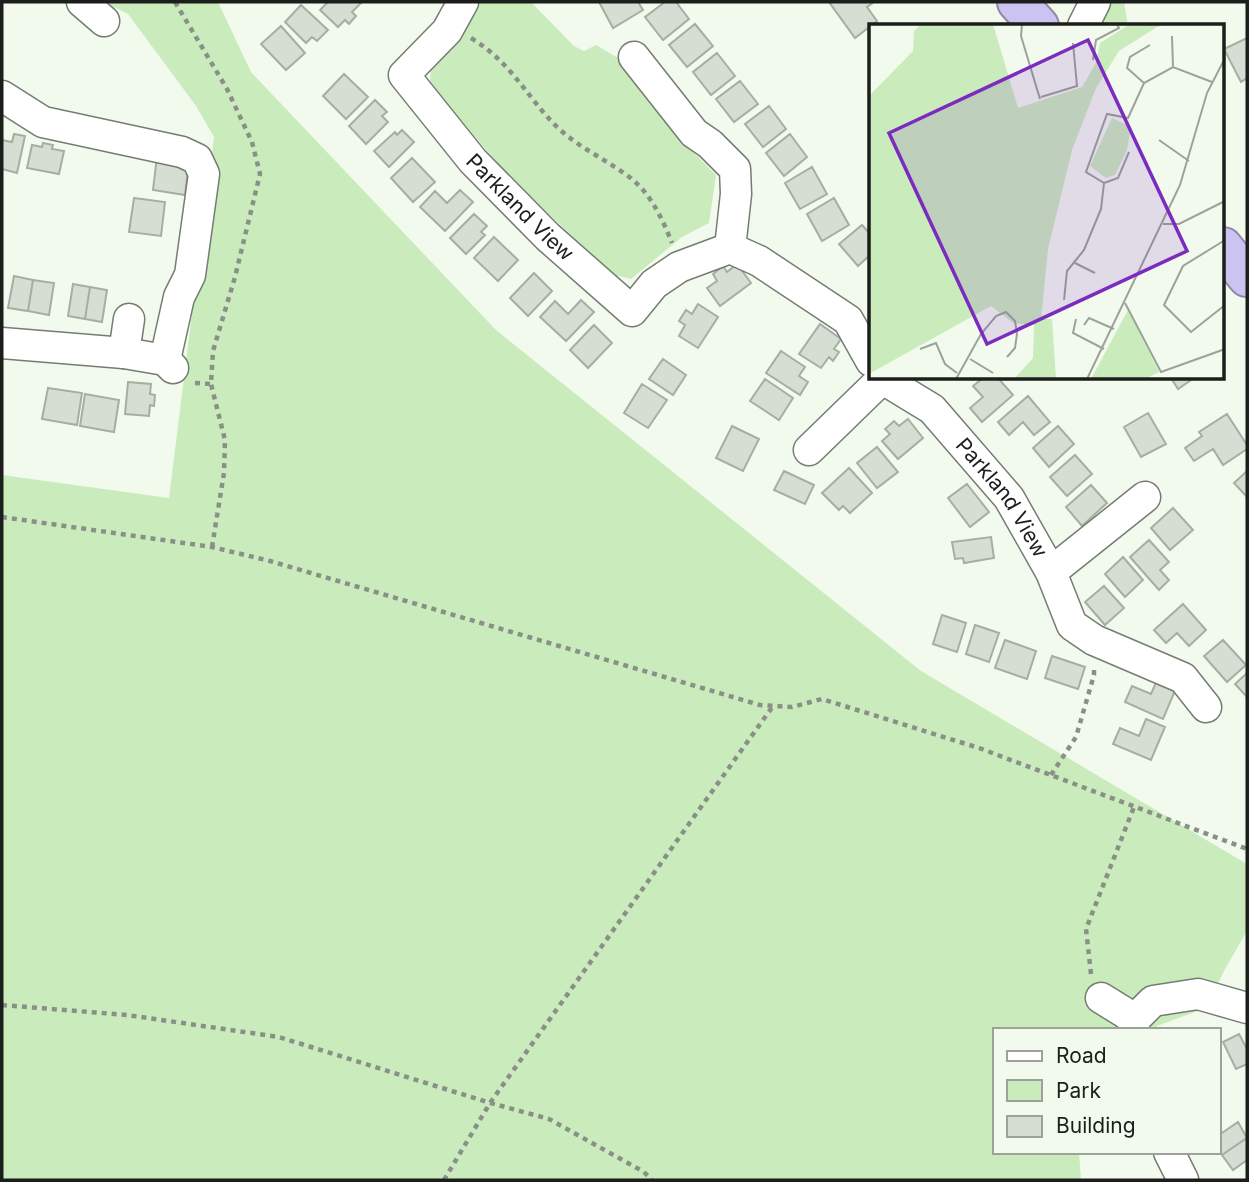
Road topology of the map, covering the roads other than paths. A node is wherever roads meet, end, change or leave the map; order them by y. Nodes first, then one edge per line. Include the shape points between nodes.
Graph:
1 (82, 2) edge
2 (463, 2) edge
3 (1017, 2) edge
4 (1095, 2) edge
5 (104, 22) dead end
6 (1037, 24) edge
7 (1084, 24) edge
8 (634, 57) dead end
9 (2, 96) edge
10 (730, 248) junction
11 (1224, 248) edge
12 (1247, 276) edge
13 (129, 319) dead end
14 (2, 343) edge
15 (124, 354) junction
16 (869, 357) edge
17 (872, 380) edge
18 (888, 380) edge
19 (810, 450) dead end
20 (1145, 497) dead end
21 (1051, 572) junction
22 (1206, 706) dead end
23 (1101, 998) road end
24 (1247, 1007) edge
25 (1134, 1024) edge
26 (1169, 1154) edge
27 (1183, 1180) edge

1 - 5 street
2 - 10 street, Parkland View via 447,31 404,75 473,160 539,228 632,311 654,285 678,267
3 - 6 highway
4 - 7 street
8 - 10 street via 694,133 735,169
9 - 15 street via 43,122 197,159 204,174 190,275 179,297 169,364
10 - 16 street, Parkland View via 759,261 848,320
11 - 12 highway
13 - 15 street
14 - 15 street
17 - 19 street
18 - 21 street, Parkland View via 932,409 1009,498
20 - 21 street, Parkland View
21 - 22 street, Parkland View via 1072,625 1094,640 1183,678
23 - 25 street
24 - 25 street via 1198,994 1153,1001
26 - 27 street

